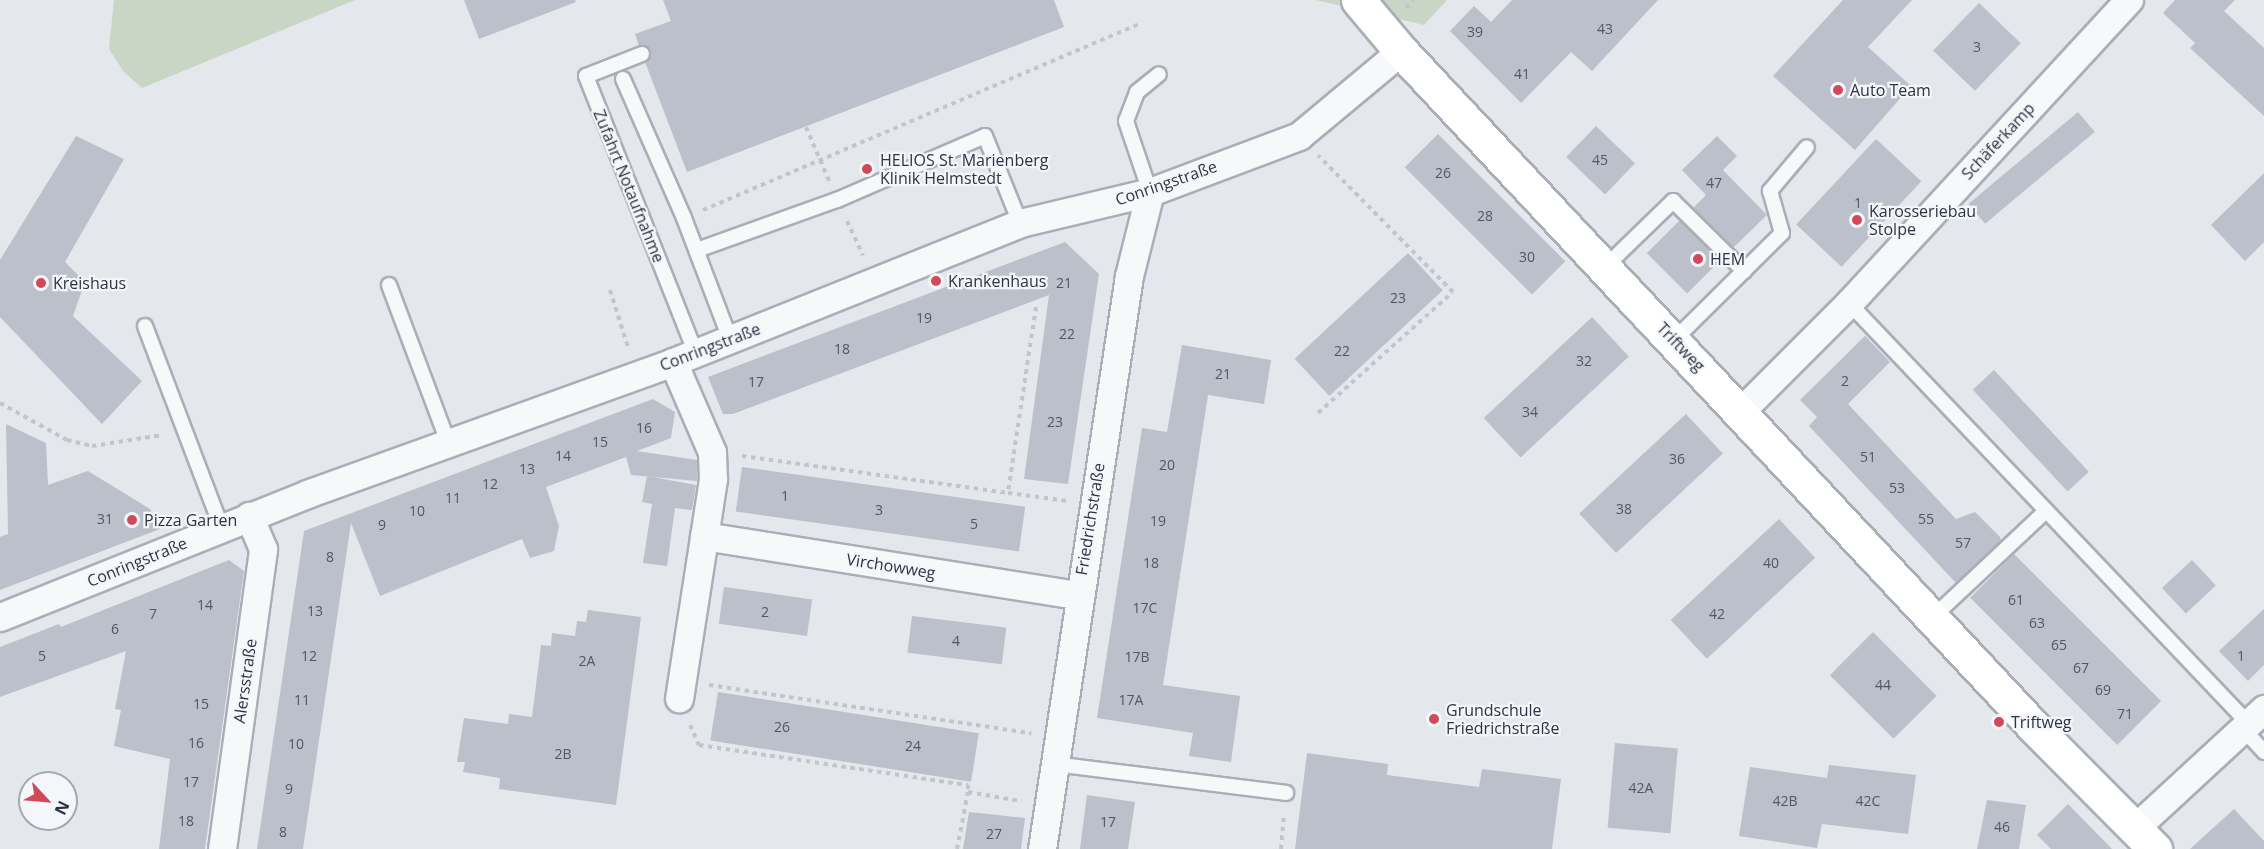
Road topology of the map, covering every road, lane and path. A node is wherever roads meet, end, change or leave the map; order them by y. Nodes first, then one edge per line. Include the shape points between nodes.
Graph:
1 (1358, 0) edge
2 (2129, 0) edge
3 (1141, 23) dead end
4 (1401, 51) junction
5 (642, 54) dead end
6 (1159, 74) dead end
7 (623, 79) dead end
8 (1299, 136) junction
9 (1808, 147) dead end
10 (1150, 192) junction
11 (684, 218) junction
12 (1020, 223) junction
13 (697, 250) junction
14 (1605, 267) junction
15 (1744, 271) junction
16 (388, 285) dead end
17 (610, 290) dead end
18 (1849, 303) junction
19 (1036, 307) dead end
20 (145, 326) dead end
21 (730, 339) junction
22 (1674, 340) junction
23 (628, 347) dead end
24 (684, 357) junction
25 (0, 403) edge
26 (1741, 411) junction
27 (1318, 413) dead end
28 (184, 431) junction
29 (448, 442) junction
30 (712, 452) junction
31 (1008, 493) junction
32 (1092, 505) junction
33 (2046, 511) junction
34 (249, 516) junction
35 (222, 528) junction
36 (704, 536) junction
37 (1078, 595) junction
38 (0, 617) edge
39 (1933, 617) junction
40 (680, 690) junction
41 (2251, 720) edge
42 (1058, 737) junction
43 (2264, 752) edge
44 (1054, 764) junction
45 (968, 792) junction
46 (1286, 793) joint
47 (1048, 806) junction
48 (2145, 839) edge
49 (222, 849) edge
50 (957, 849) edge
51 (1042, 849) edge
52 (1281, 849) edge

1 - 4 main road, Triftweg
2 - 18 street, Schäferkamp
3 - 11 path
4 - 8 street, Conringstraße
4 - 14 main road, Triftweg
5 - 24 lane, Zufahrt Notaufnahme via 585,76
6 - 10 lane via 1137,92 1126,121
7 - 11 lane
8 - 10 street, Conringstraße
8 - 27 path via 1453,292
9 - 15 lane via 1770,191 1782,233
10 - 12 street, Conringstraße
10 - 32 street, Friedrichstraße via 1129,276
11 - 13 lane
12 - 13 lane via 985,136 837,200
12 - 21 street, Conringstraße
13 - 21 lane
14 - 15 lane via 1673,201
14 - 22 main road, Triftweg
15 - 22 lane
16 - 29 lane
17 - 23 path
18 - 26 street, Schäferkamp
18 - 33 lane
19 - 31 path
20 - 28 lane
21 - 24 street, Conringstraße
22 - 26 main road, Triftweg
24 - 29 street, Conringstraße
24 - 30 street
25 - 28 path via 68,440 92,446
26 - 39 main road, Triftweg
28 - 35 lane
29 - 34 street, Conringstraße
30 - 31 path
30 - 36 street via 713,479
31 - 32 path
32 - 37 street, Friedrichstraße
33 - 39 lane
33 - 41 lane
34 - 35 street, Conringstraße
34 - 49 street, Alersstraße via 263,549
35 - 38 street, Conringstraße
36 - 37 street, Virchowweg
36 - 40 street
37 - 42 street, Friedrichstraße
39 - 48 main road, Triftweg
40 - 42 path
40 - 45 path via 699,745 968,785
41 - 43 lane
41 - 48 street
42 - 44 street, Friedrichstraße
44 - 46 lane
44 - 47 street, Friedrichstraße
45 - 47 path
45 - 50 path
46 - 52 path
47 - 51 street, Friedrichstraße

